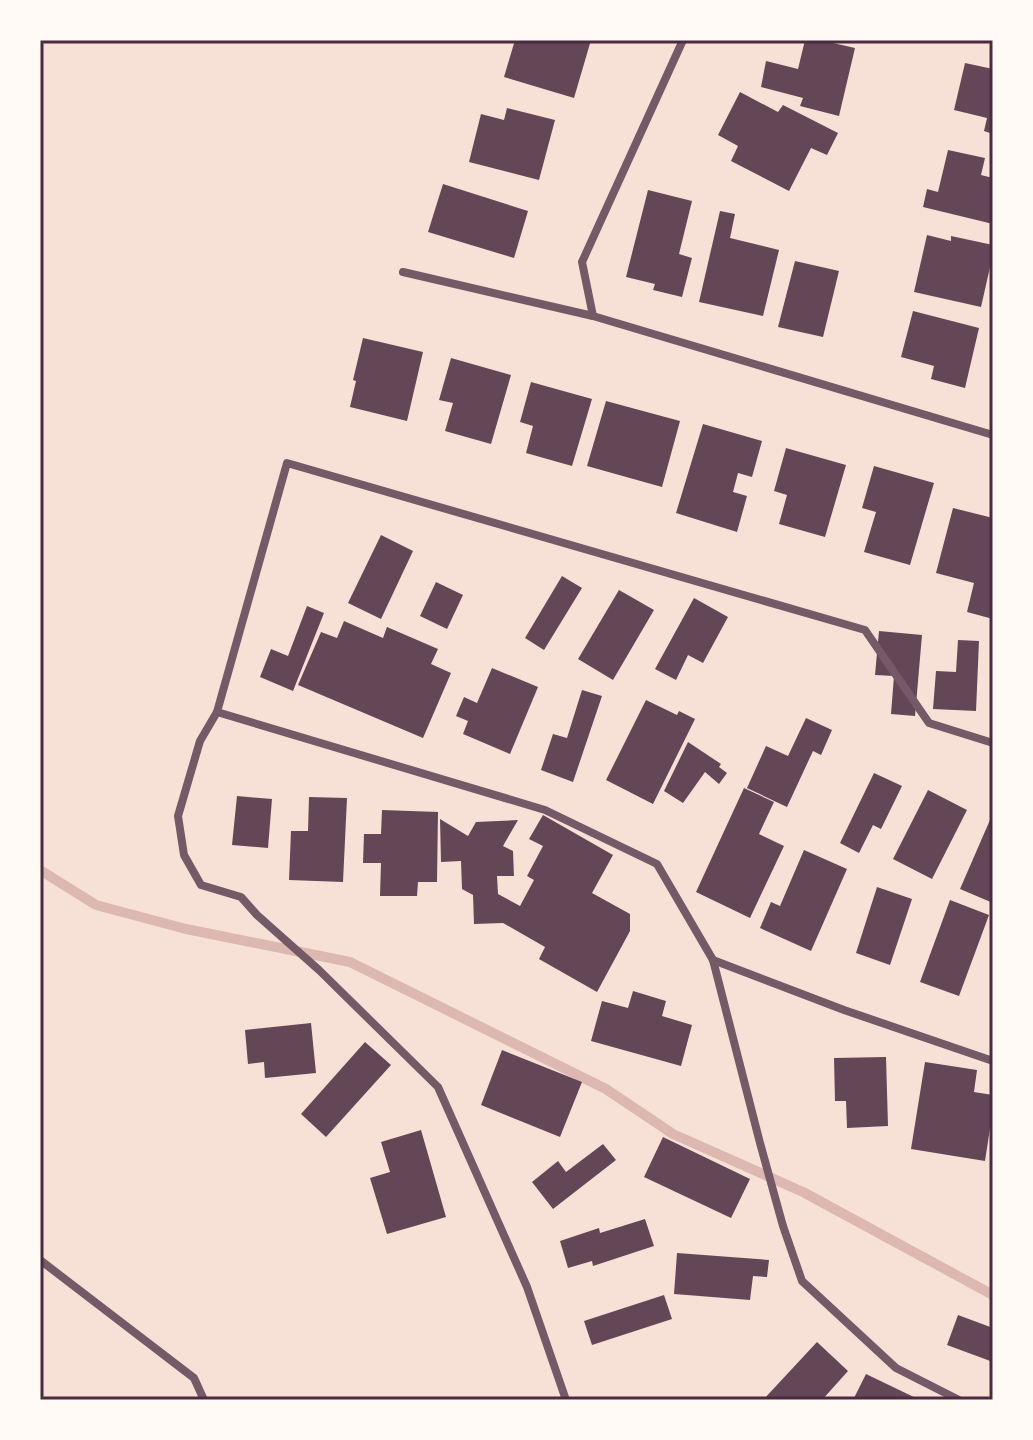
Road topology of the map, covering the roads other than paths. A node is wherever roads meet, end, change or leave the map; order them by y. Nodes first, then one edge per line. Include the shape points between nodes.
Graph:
1 (683, 40) edge
2 (403, 272) dead end
3 (593, 316) junction
4 (993, 435) edge
5 (217, 712) junction
6 (993, 743) edge
7 (713, 960) junction
8 (993, 1061) edge
9 (40, 1260) edge
10 (204, 1400) edge
11 (566, 1400) edge
12 (959, 1400) edge

1 - 3 street via 582,262
2 - 3 street
3 - 4 street
5 - 6 street via 287,463 865,630 929,723
5 - 7 street via 545,810 657,864
5 - 11 street via 200,741 178,816 184,855 201,885 241,897 438,1087 527,1287
7 - 8 street
7 - 12 street via 802,1281 896,1368
9 - 10 street via 194,1378

